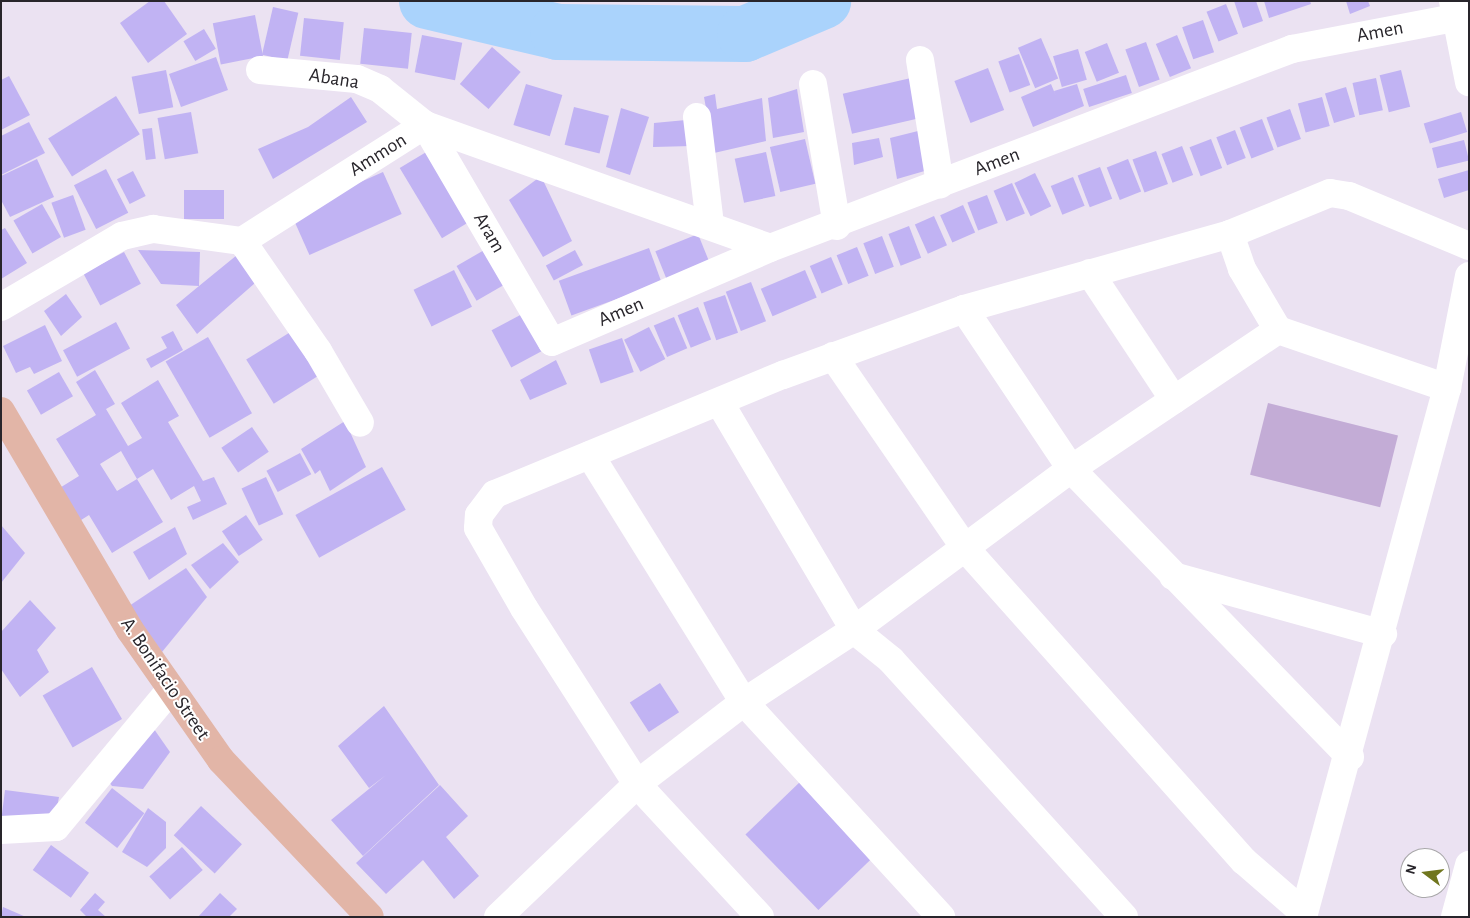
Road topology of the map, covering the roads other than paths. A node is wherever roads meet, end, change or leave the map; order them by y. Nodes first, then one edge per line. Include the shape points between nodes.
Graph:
1 (1453, 10) edge
2 (920, 60) dead end
3 (260, 70) dead end
4 (1469, 82) edge
5 (813, 84) dead end
6 (697, 117) dead end
7 (425, 125) junction
8 (940, 184) junction
9 (710, 224) junction
10 (838, 226) junction
11 (1230, 234) junction
12 (242, 242) junction
13 (1469, 246) edge
14 (770, 248) junction
15 (1090, 273) junction
16 (1469, 276) edge
17 (1, 307) edge
18 (964, 309) junction
19 (1278, 330) junction
20 (552, 342) joint
21 (833, 356) junction
22 (1447, 388) junction
23 (1174, 400) junction
24 (720, 403) junction
25 (1, 411) edge
26 (360, 423) dead end
27 (590, 455) junction
28 (1071, 469) junction
29 (964, 548) junction
30 (1171, 575) junction
31 (854, 630) junction
32 (1383, 634) junction
33 (170, 690) junction
34 (744, 702) junction
35 (1350, 757) junction
36 (637, 784) junction
37 (1, 830) edge
38 (1469, 865) edge
39 (1304, 915) edge
40 (370, 917) edge
41 (498, 917) edge
42 (760, 917) edge
43 (941, 917) edge
44 (1124, 917) edge
45 (1455, 917) edge

1 - 4 street
1 - 8 street, Amen via 1292,49
2 - 8 street
3 - 7 street, Abana via 356,79 380,89
5 - 10 street
6 - 9 street
7 - 9 street, Ammon
7 - 12 street, Ammon
7 - 20 street, Aram
8 - 10 street, Amen
9 - 14 street, Ammon
10 - 14 street, Amen
11 - 13 street via 1330,193 1349,196
11 - 15 street
11 - 19 street via 1242,269
12 - 17 street via 153,229 122,236
12 - 26 street via 318,351
14 - 20 street, Amen
15 - 18 street
15 - 23 street
16 - 22 street
18 - 21 street
18 - 28 street
19 - 22 street
19 - 23 street
21 - 24 street
21 - 29 street
22 - 32 street
23 - 28 street
24 - 27 street
24 - 31 street
25 - 33 main road, A. Bonifacio Street via 130,630
27 - 34 street
27 - 36 street via 494,494 479,515 478,528
28 - 29 street
28 - 30 street
29 - 31 street
29 - 39 street via 1244,860
30 - 32 street
30 - 35 street
31 - 34 street
31 - 44 street via 891,660
32 - 35 street
33 - 37 street via 56,827
33 - 40 main road, A. Bonifacio Street via 221,760
34 - 36 street
34 - 43 street
35 - 39 street
36 - 41 street
36 - 42 street
38 - 45 street

